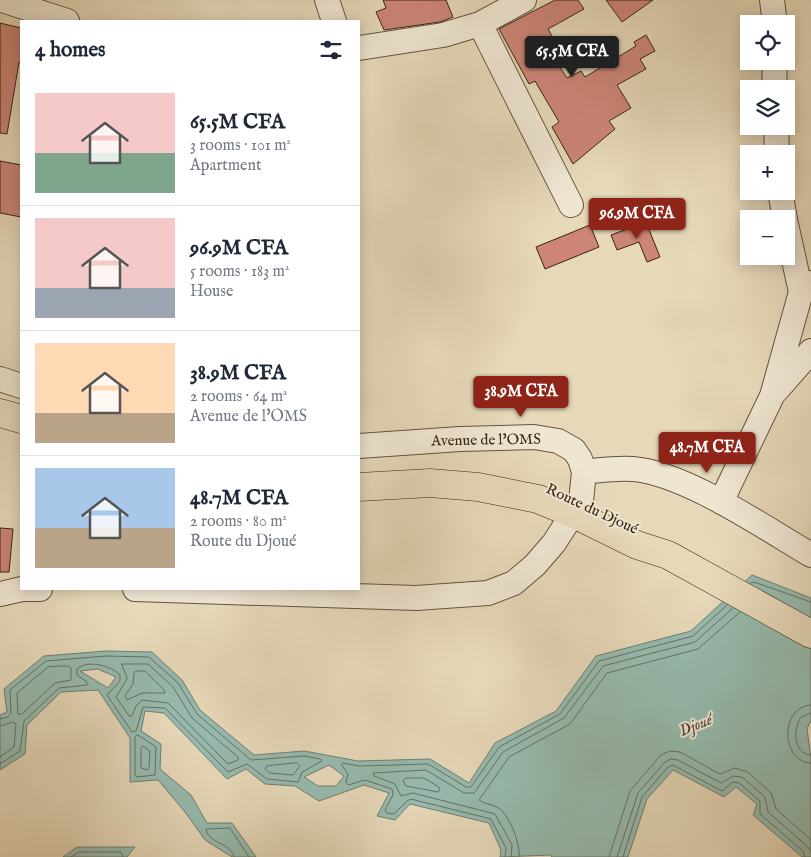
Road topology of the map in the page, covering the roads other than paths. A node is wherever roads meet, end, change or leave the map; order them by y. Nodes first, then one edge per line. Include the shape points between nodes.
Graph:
1 (2, 0) edge
2 (327, 0) edge
3 (524, 0) edge
4 (772, 0) edge
5 (774, 15) edge
6 (64, 20) edge
7 (334, 20) edge
8 (480, 24) junction
9 (360, 48) edge
10 (571, 205) dead end
11 (795, 253) edge
12 (806, 288) edge
13 (811, 351) edge
14 (0, 379) edge
15 (20, 386) edge
16 (772, 396) junction
17 (0, 413) edge
18 (20, 419) edge
19 (360, 446) edge
20 (360, 472) edge
21 (584, 472) junction
22 (360, 487) edge
23 (721, 502) junction
24 (578, 507) junction
25 (811, 555) edge
26 (22, 590) edge
27 (166, 590) edge
28 (0, 594) edge
29 (811, 634) edge

1 - 6 street
2 - 7 street
3 - 8 street
4 - 5 street
8 - 9 street via 443,35
8 - 10 street
11 - 12 street
12 - 16 street
13 - 16 street
14 - 15 street
16 - 23 street
17 - 18 main road
19 - 21 street, Avenue de l'OMS via 534,437 558,441 574,450
20 - 24 main road, Route du Djoué via 428,468 501,474 559,491
21 - 23 street via 635,469 671,478
21 - 24 street
22 - 24 main road, Route du Djoué via 430,483 478,486
23 - 25 street
24 - 27 street via 535,565 514,583 488,593 416,598
24 - 29 main road, Route du Djoué via 652,536 668,555
26 - 28 street

